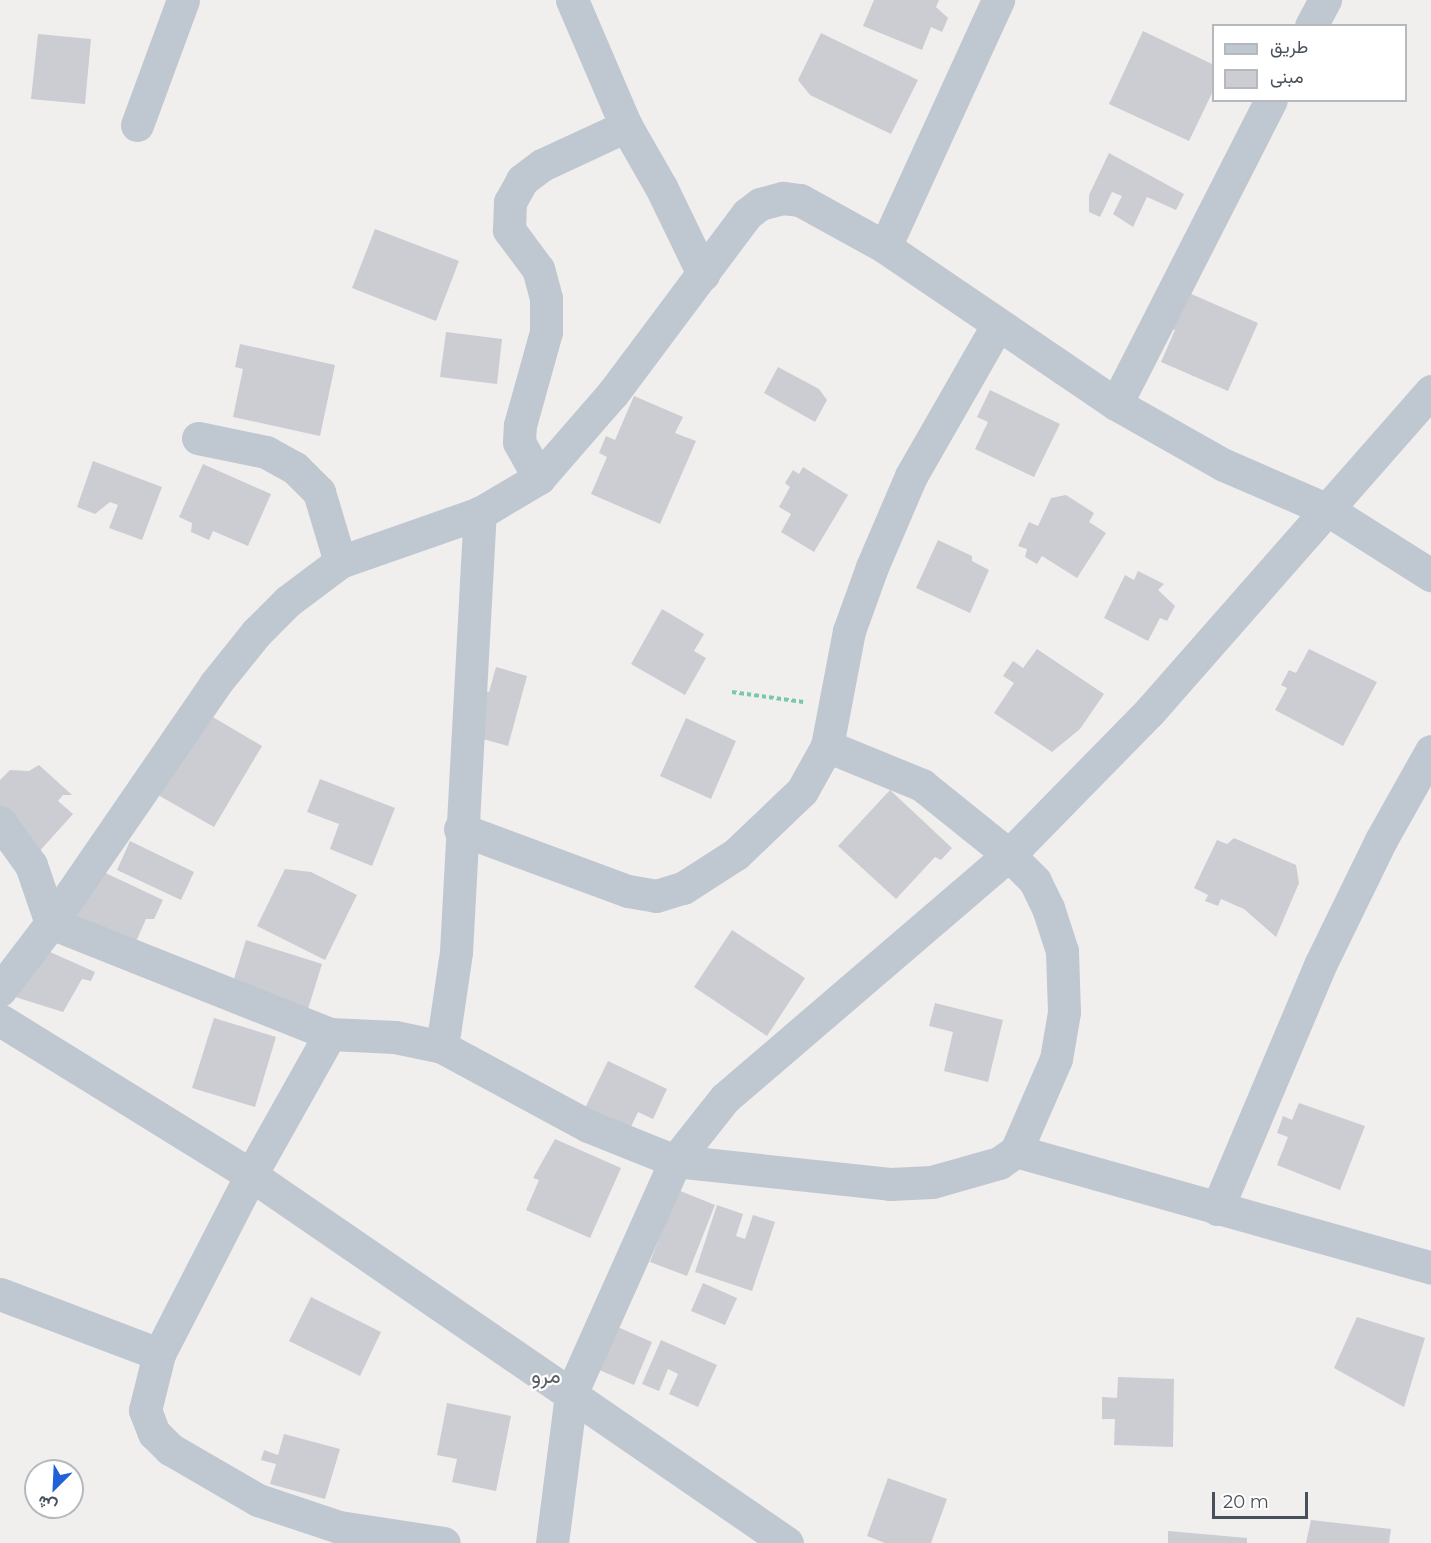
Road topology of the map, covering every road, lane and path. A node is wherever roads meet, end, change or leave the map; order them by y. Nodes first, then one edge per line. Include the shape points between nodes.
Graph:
1 (183, 0) edge
2 (572, 0) edge
3 (998, 0) edge
4 (1325, 0) edge
5 (1312, 24) edge
6 (1270, 102) edge
7 (137, 125) dead end
8 (626, 126) junction
9 (885, 248) junction
10 (703, 274) junction
11 (997, 326) junction
12 (1431, 391) edge
13 (1116, 404) junction
14 (198, 438) dead end
15 (539, 478) junction
16 (1328, 510) junction
17 (480, 513) junction
18 (340, 562) junction
19 (1431, 575) edge
20 (732, 692) dead end
21 (834, 706) junction
22 (827, 746) junction
23 (1431, 751) edge
24 (0, 822) edge
25 (460, 829) junction
26 (1009, 855) junction
27 (51, 923) junction
28 (0, 990) edge
29 (0, 1020) edge
30 (330, 1034) junction
31 (442, 1047) junction
32 (1016, 1150) junction
33 (675, 1161) junction
34 (251, 1175) junction
35 (1217, 1209) junction
36 (1431, 1268) edge
37 (0, 1294) edge
38 (159, 1354) junction
39 (571, 1394) junction
40 (444, 1543) edge
41 (552, 1543) edge
42 (787, 1543) edge

1 - 7 street
2 - 8 street
3 - 9 street
4 - 5 street
6 - 13 street
8 - 10 street
8 - 15 street via 542,165 522,180 510,202 509,230 538,269 546,298 546,332 525,401 519,442
9 - 10 street via 800,200 783,198 760,204 747,214
9 - 11 street
10 - 15 street via 613,393
11 - 13 street
11 - 21 street via 911,476 849,631
12 - 16 street
13 - 16 street via 1224,465
14 - 18 street via 266,452 295,468 319,492
15 - 17 street
16 - 19 street
16 - 26 street via 1150,711
17 - 18 street
17 - 25 street
18 - 27 street via 288,601 249,641 215,684
20 - 21 path
21 - 22 street
22 - 25 street via 802,791 736,854 683,888 656,896 628,891
22 - 26 street via 922,785
23 - 35 street via 1321,963
24 - 27 street via 32,865
25 - 31 street via 456,952
26 - 32 street via 1035,881 1048,908 1062,951 1064,1012 1056,1059
26 - 33 street via 725,1098
27 - 28 street
27 - 30 street
29 - 34 street
30 - 31 street via 395,1036
30 - 34 street
31 - 33 street via 588,1126
32 - 33 street via 975,1172 932,1182 900,1183
32 - 35 street
33 - 39 street
34 - 38 street
34 - 39 street
35 - 36 street
37 - 38 street
38 - 40 street via 145,1410 154,1432 170,1449 258,1500 312,1520
39 - 41 street
39 - 42 street

